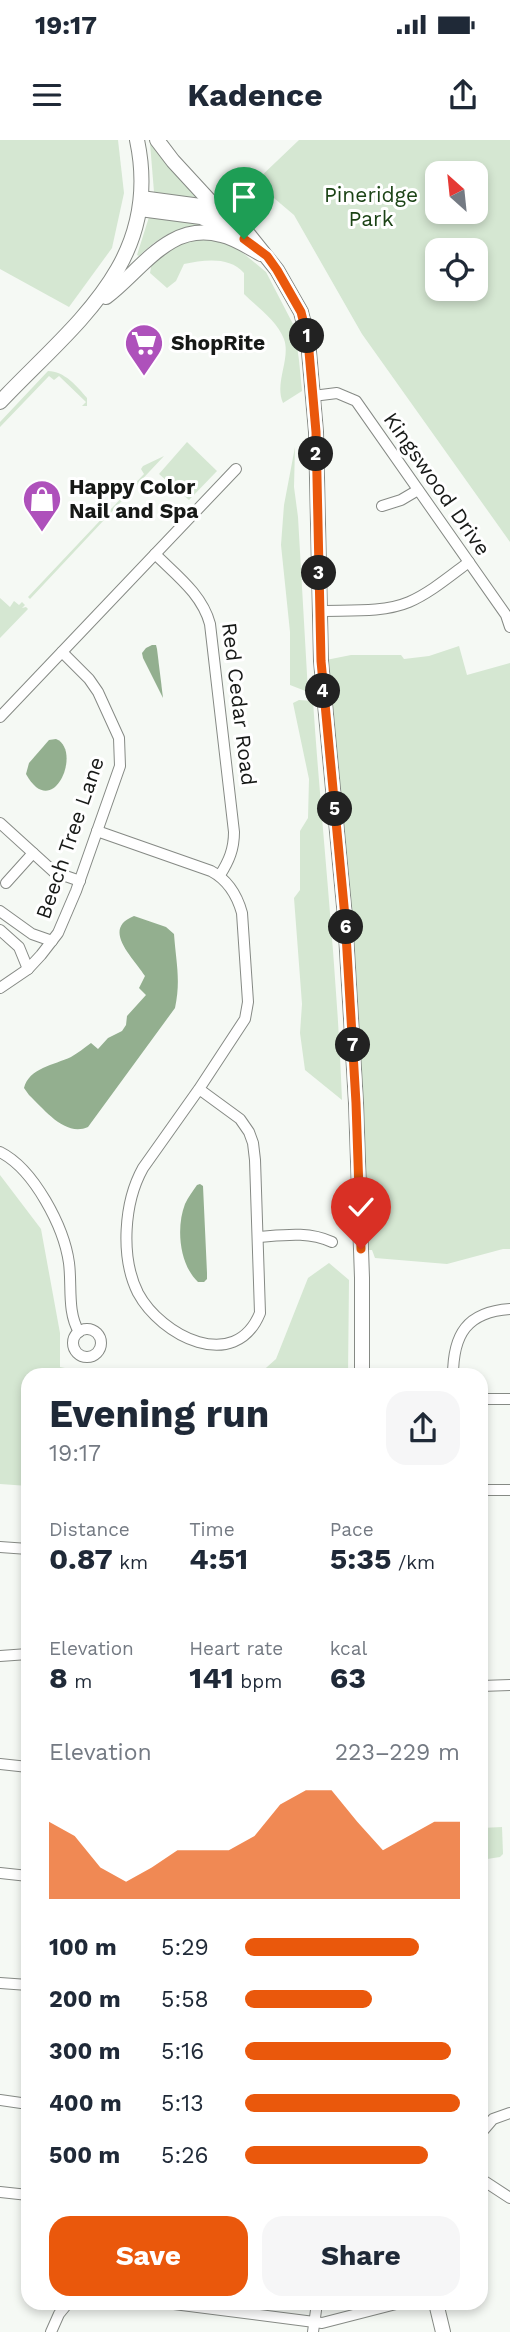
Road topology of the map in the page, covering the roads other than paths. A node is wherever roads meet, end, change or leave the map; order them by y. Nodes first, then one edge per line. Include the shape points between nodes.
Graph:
1 (137, 140) edge
2 (157, 140) edge
3 (140, 203) junction
4 (220, 212) junction
5 (267, 256) junction
6 (88, 311) junction
7 (313, 396) junction
8 (0, 402) edge
9 (236, 469) dead end
10 (418, 490) junction
11 (382, 506) dead end
12 (155, 554) junction
13 (469, 562) junction
14 (321, 611) junction
15 (510, 627) edge
16 (62, 652) junction
17 (0, 718) edge
18 (0, 823) edge
19 (97, 831) junction
20 (33, 853) junction
21 (220, 875) junction
22 (80, 881) junction
23 (6, 883) dead end
24 (0, 911) edge
25 (0, 930) edge
26 (52, 941) junction
27 (28, 969) junction
28 (0, 988) edge
29 (199, 1089) junction
30 (0, 1152) edge
31 (258, 1237) junction
32 (332, 1242) dead end
33 (510, 1309) edge
34 (79, 1332) dead end
35 (362, 1368) edge
36 (454, 1368) edge
37 (488, 1399) edge
38 (510, 1399) edge
39 (488, 1490) edge
40 (510, 1490) edge
41 (0, 1547) edge
42 (21, 1548) edge
43 (21, 1654) edge
44 (0, 1656) edge
45 (510, 1685) edge
46 (488, 1686) edge
47 (0, 1764) edge
48 (21, 1766) edge
49 (0, 1874) edge
50 (21, 1876) edge
51 (0, 1983) edge
52 (21, 1985) edge
53 (0, 2100) edge
54 (21, 2103) edge
55 (510, 2113) edge
56 (488, 2125) edge
57 (488, 2184) edge
58 (0, 2192) edge
59 (21, 2194) edge
60 (510, 2198) edge
61 (62, 2310) edge
62 (209, 2310) edge
63 (374, 2310) edge
64 (438, 2310) edge
65 (313, 2327) edge
66 (51, 2332) edge
67 (443, 2332) edge

1 - 3 main road
2 - 4 main road
3 - 4 main road via 201,205
3 - 5 main road via 211,220
3 - 6 main road via 123,260
4 - 5 main road
5 - 6 main road via 219,234 184,235 158,249
5 - 7 main road via 301,312
6 - 8 main road
7 - 10 street, Kingswood Drive via 337,393 355,401
7 - 14 main road
9 - 12 street
10 - 11 street
10 - 13 street, Kingswood Drive
12 - 16 street
12 - 21 street, Red Cedar Road via 201,600 210,624 234,832 234,848
13 - 14 street via 407,603
13 - 15 street, Kingswood Drive
14 - 35 main road via 355,1090
16 - 17 street
16 - 19 street, Beech Tree Lane via 98,692 119,738 120,766
18 - 20 street
19 - 21 street
19 - 22 street, Beech Tree Lane
20 - 22 street via 54,872
20 - 23 street
21 - 29 street via 239,900 242,913 248,1002 245,1020
22 - 26 street, Beech Tree Lane
24 - 26 street via 32,934
25 - 27 street via 19,947
26 - 27 street, Beech Tree Lane
27 - 28 street, Beech Tree Lane
29 - 31 street via 240,1119 249,1132 255,1160
29 - 31 street via 143,1167 132,1194 128,1260 138,1292 155,1316 177,1333 209,1344 236,1341 247,1334 260,1312
30 - 34 street via 28,1176 55,1219 69,1261 73,1321
31 - 32 street via 301,1233
33 - 36 street via 486,1313 463,1330 455,1347
37 - 38 street
39 - 40 street
41 - 42 street
43 - 44 street
45 - 46 street
47 - 48 street
49 - 50 street
51 - 52 street
53 - 54 street
55 - 56 street
57 - 60 street
58 - 59 street
61 - 66 street
62 - 65 street
63 - 65 street
64 - 67 main road

